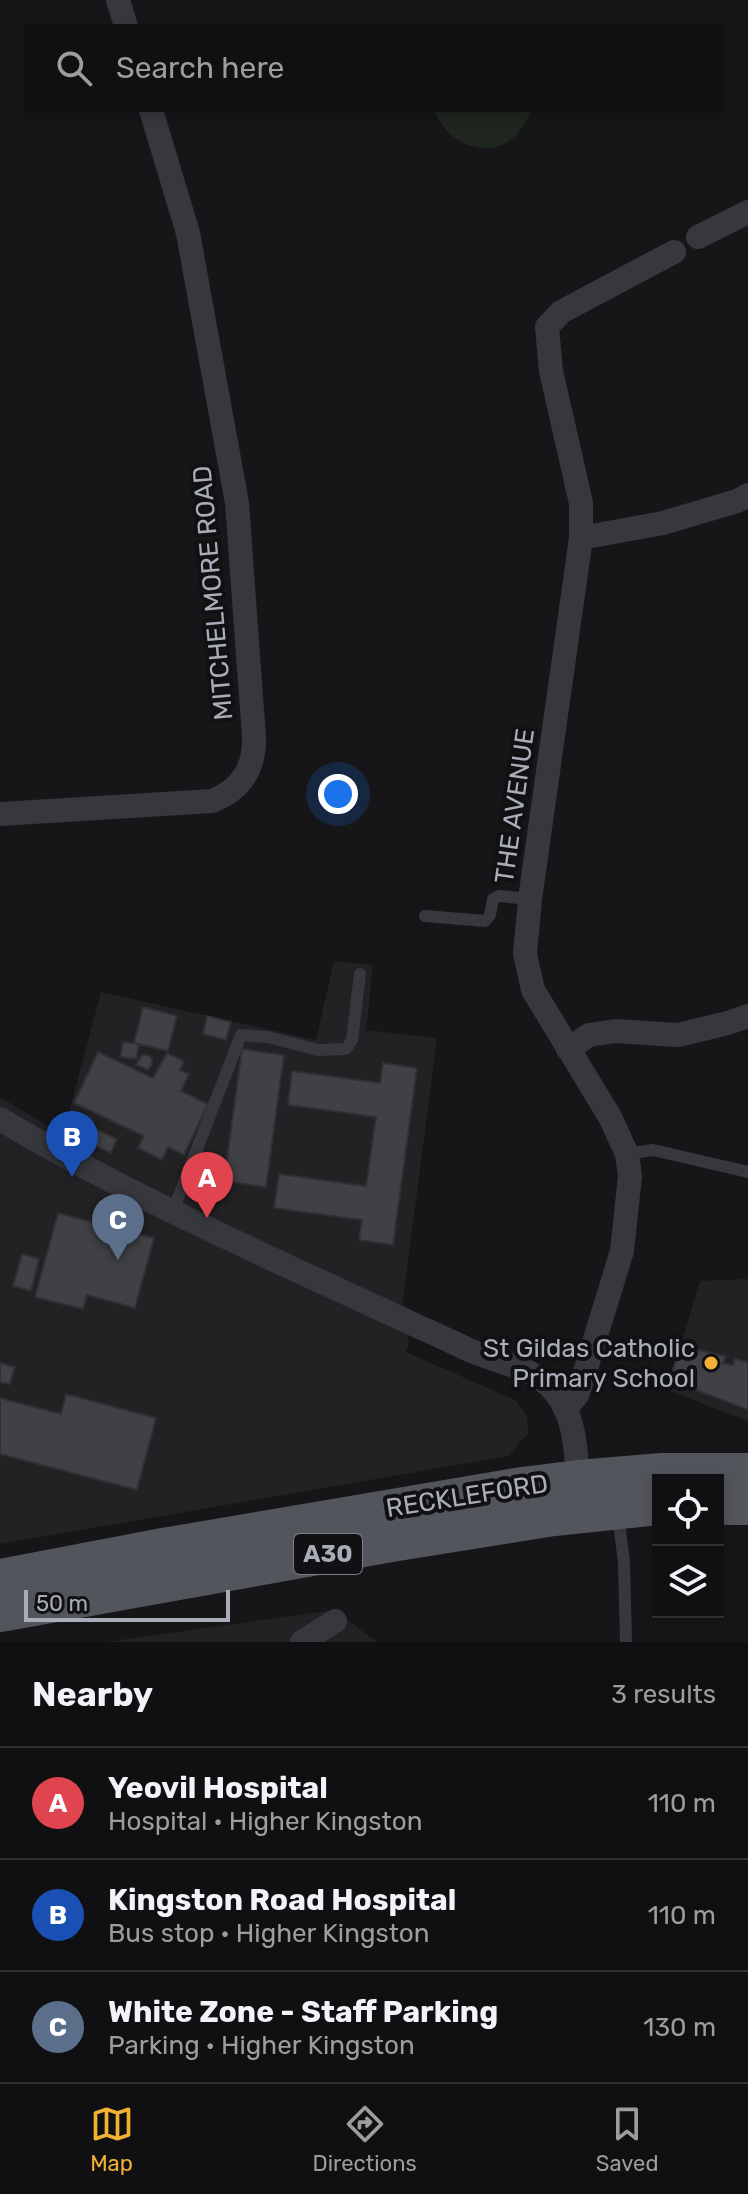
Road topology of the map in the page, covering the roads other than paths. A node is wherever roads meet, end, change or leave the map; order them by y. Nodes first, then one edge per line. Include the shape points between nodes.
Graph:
1 (118, 0) edge
2 (125, 24) edge
3 (152, 112) edge
4 (748, 212) edge
5 (698, 237) dead end
6 (674, 252) dead end
7 (748, 495) edge
8 (581, 538) junction
9 (0, 814) edge
10 (530, 899) junction
11 (425, 916) dead end
12 (360, 974) dead end
13 (748, 1016) edge
14 (568, 1049) junction
15 (0, 1119) edge
16 (627, 1154) junction
17 (748, 1172) edge
18 (173, 1211) junction
19 (565, 1409) junction
20 (748, 1472) edge
21 (578, 1479) junction
22 (724, 1506) edge
23 (748, 1506) edge
24 (652, 1507) edge
25 (618, 1510) junction
26 (0, 1578) edge
27 (0, 1613) edge
28 (335, 1621) dead end
29 (302, 1642) edge
30 (626, 1642) edge

1 - 2 street
3 - 9 street, MITCHELMORE ROAD via 188,233 237,503 252,761 241,782 212,801
4 - 5 street
6 - 8 street, THE AVENUE via 561,312 547,327 551,371 581,503
7 - 8 street via 663,523
8 - 10 street, THE AVENUE
10 - 11 lane via 499,896 485,921
10 - 14 street, THE AVENUE via 525,954 533,990
12 - 18 lane via 352,1040 346,1049 318,1050 241,1035
13 - 14 street via 678,1035 589,1035
14 - 16 street, THE AVENUE
15 - 18 street
16 - 17 lane via 653,1150
16 - 19 street, THE AVENUE via 630,1176 622,1251 577,1395
18 - 19 street via 534,1375 555,1391
19 - 21 street
20 - 21 main road, RECKLEFORD / A30
21 - 26 main road, RECKLEFORD / A30 via 394,1506
22 - 23 main road
24 - 25 main road, RECKLEFORD / A30
25 - 27 main road, RECKLEFORD / A30 via 391,1543
25 - 30 lane
28 - 29 street

